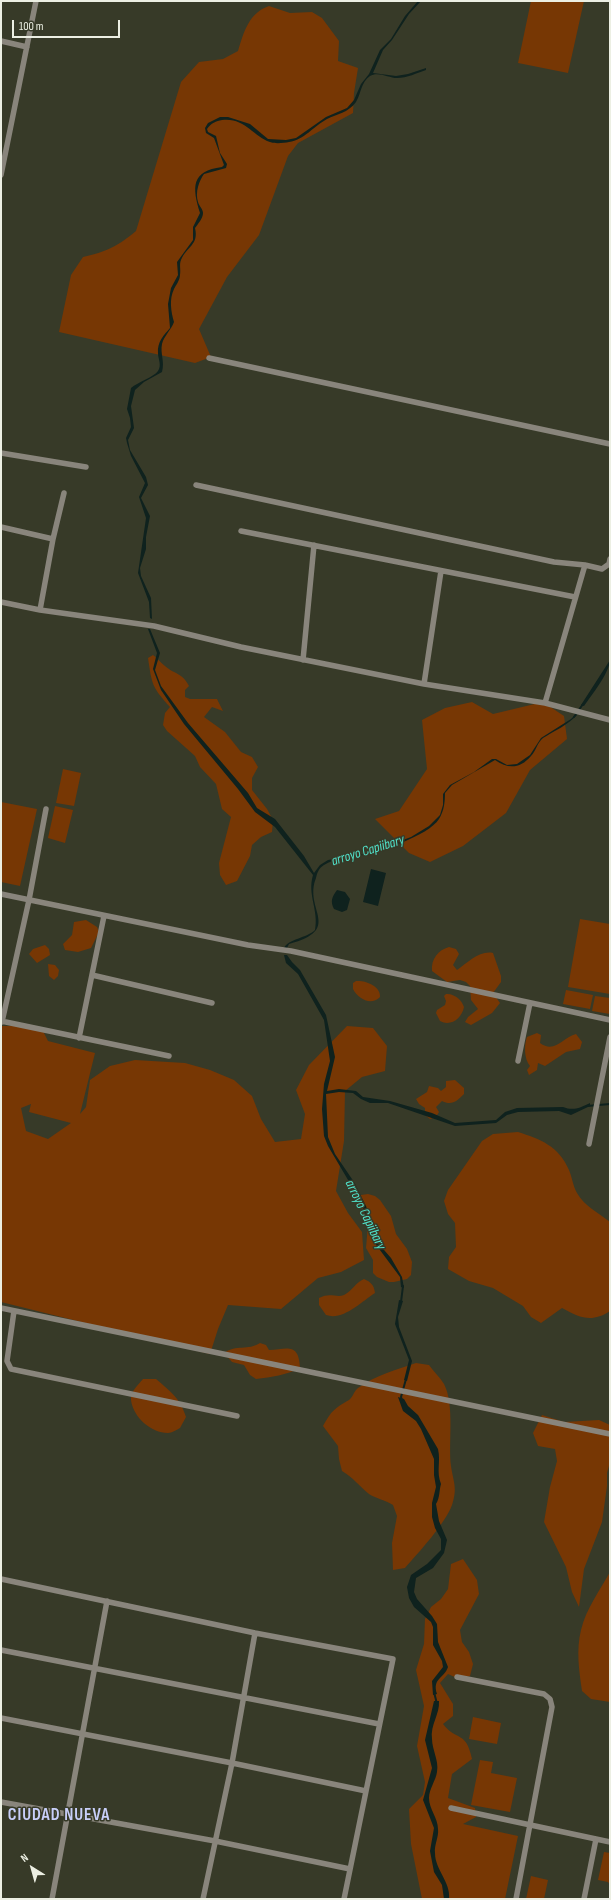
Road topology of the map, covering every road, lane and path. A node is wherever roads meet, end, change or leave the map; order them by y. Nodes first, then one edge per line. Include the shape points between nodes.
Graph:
1 (36, 1) edge
2 (1, 41) edge
3 (27, 47) junction
4 (1, 175) edge
5 (209, 358) dead end
6 (610, 444) edge
7 (1, 453) edge
8 (86, 467) dead end
9 (196, 485) dead end
10 (64, 494) dead end
11 (1, 527) edge
12 (241, 531) dead end
13 (54, 539) junction
14 (314, 546) junction
15 (610, 559) edge
16 (585, 565) junction
17 (441, 571) junction
18 (575, 597) junction
19 (1, 602) edge
20 (40, 610) junction
21 (303, 660) junction
22 (424, 684) junction
23 (545, 703) junction
24 (610, 720) edge
25 (46, 809) dead end
26 (1, 894) edge
27 (29, 900) junction
28 (104, 916) junction
29 (92, 975) junction
30 (530, 1003) junction
31 (212, 1004) dead end
32 (610, 1020) edge
33 (1, 1022) edge
34 (610, 1037) edge
35 (78, 1038) junction
36 (169, 1056) dead end
37 (518, 1060) dead end
38 (589, 1144) dead end
39 (1, 1308) edge
40 (14, 1311) junction
41 (237, 1416) dead end
42 (610, 1434) edge
43 (1, 1579) edge
44 (107, 1601) junction
45 (255, 1633) junction
46 (1, 1650) edge
47 (96, 1668) junction
48 (457, 1677) dead end
49 (243, 1697) junction
50 (1, 1718) edge
51 (379, 1724) junction
52 (83, 1734) junction
53 (232, 1763) junction
54 (366, 1791) junction
55 (1, 1802) edge
56 (451, 1808) dead end
57 (68, 1815) junction
58 (530, 1825) junction
59 (596, 1839) junction
60 (215, 1841) junction
61 (610, 1842) edge
62 (350, 1869) junction
63 (52, 1899) edge
64 (203, 1899) edge
65 (344, 1899) edge
66 (516, 1899) edge
67 (584, 1899) edge

1 - 3 street
2 - 3 street
3 - 4 street
5 - 6 street
7 - 8 street
9 - 16 street via 554,562
10 - 13 street
11 - 13 street
12 - 14 street
13 - 20 street
14 - 17 street
14 - 21 street
15 - 16 street via 609,564 602,569
16 - 18 street
17 - 18 street
17 - 22 street
18 - 23 street
19 - 20 street
20 - 21 street via 154,626
21 - 22 street
22 - 23 street
23 - 24 street
25 - 27 street
26 - 27 street
27 - 28 street
27 - 33 street
28 - 29 street
28 - 30 street via 248,945 291,951
29 - 31 street
29 - 35 street
30 - 32 street
30 - 37 street
33 - 35 street
34 - 38 street
35 - 36 street
39 - 40 street
40 - 41 street via 7,1361 11,1369
40 - 42 street
43 - 44 street
44 - 45 street
44 - 47 street
45 - 49 street
45 - 51 street via 393,1659
46 - 47 street
47 - 49 street
47 - 52 street
48 - 58 street via 544,1694 550,1700 552,1707
49 - 51 street
49 - 53 street
50 - 52 street
51 - 54 street
52 - 53 street
52 - 57 street
53 - 54 street
53 - 60 street
54 - 62 street
55 - 57 street
56 - 58 street
57 - 60 street
57 - 63 street
58 - 59 street
58 - 66 street
59 - 61 street
59 - 67 street
60 - 62 street
60 - 64 street
62 - 65 street

